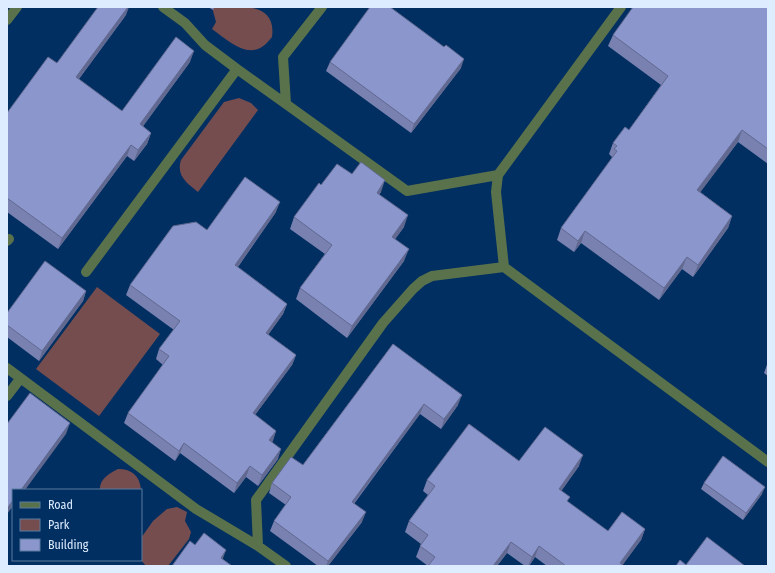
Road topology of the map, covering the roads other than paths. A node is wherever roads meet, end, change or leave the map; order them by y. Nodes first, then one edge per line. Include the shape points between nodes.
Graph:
1 (17, 7) edge
2 (163, 7) edge
3 (322, 7) edge
4 (621, 7) edge
5 (7, 20) edge
6 (237, 69) junction
7 (286, 104) junction
8 (498, 175) junction
9 (504, 267) junction
10 (86, 272) dead end
11 (7, 368) edge
12 (20, 379) junction
13 (7, 396) edge
14 (768, 462) edge
15 (258, 546) junction
16 (286, 566) edge

1 - 5 lane
2 - 6 lane
3 - 7 lane via 283,56
4 - 8 lane
6 - 7 lane
6 - 10 lane
7 - 8 lane via 407,190
8 - 9 lane via 496,192
9 - 14 lane
9 - 15 lane via 432,276 413,289 383,323 256,500
11 - 12 lane
12 - 13 lane
12 - 15 lane via 196,509
15 - 16 lane

